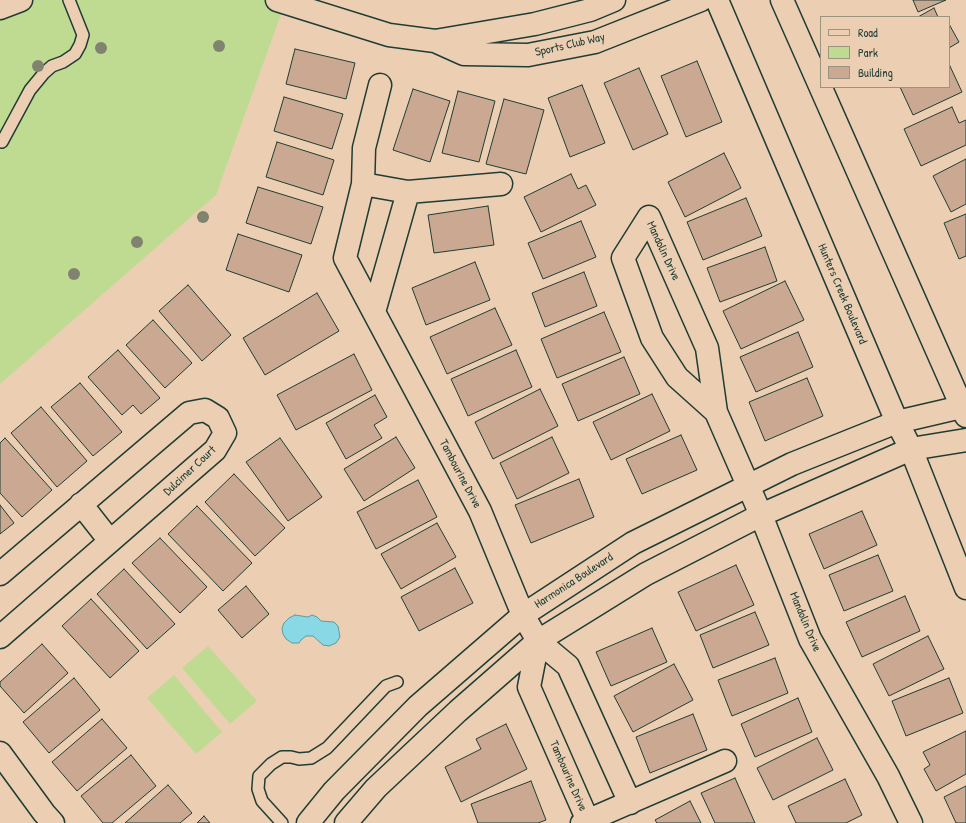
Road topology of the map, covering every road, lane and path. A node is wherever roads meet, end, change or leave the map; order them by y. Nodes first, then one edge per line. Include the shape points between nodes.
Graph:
1 (21, 0) edge
2 (69, 0) edge
3 (277, 0) edge
4 (614, 0) edge
5 (701, 0) edge
6 (717, 0) edge
7 (782, 0) edge
8 (0, 8) edge
9 (435, 41) junction
10 (820, 85) edge
11 (380, 86) dead end
12 (821, 88) edge
13 (2, 142) dead end
14 (363, 184) junction
15 (501, 184) dead end
16 (408, 192) junction
17 (374, 312) junction
18 (965, 410) edge
19 (716, 412) junction
20 (897, 422) junction
21 (966, 440) edge
22 (911, 449) junction
23 (748, 485) junction
24 (81, 504) junction
25 (761, 514) junction
26 (110, 542) junction
27 (0, 574) edge
28 (966, 588) edge
29 (523, 615) junction
30 (0, 636) edge
31 (538, 641) junction
32 (397, 682) dead end
33 (0, 753) edge
34 (725, 761) dead end
35 (630, 803) junction
36 (585, 822) edge
37 (53, 823) edge
38 (282, 823) edge
39 (308, 823) edge
40 (346, 823) edge
41 (911, 823) edge

1 - 8 street
2 - 13 lane via 83,35 80,45 75,54 52,66 30,90
3 - 9 street, Sports Club Way via 389,35
4 - 9 street, Sports Club Way via 590,10 534,24
5 - 9 street, Sports Club Way via 595,42 528,55 464,54
6 - 20 street, Hunters Creek Boulevard
7 - 10 street
11 - 14 street, Tambourine Drive via 364,148
12 - 18 street
14 - 16 street
14 - 17 street, Tambourine Drive via 344,258
15 - 16 street
16 - 17 street
17 - 29 street, Tambourine Drive via 480,511
18 - 20 street, Harmonica Boulevard
19 - 19 street, Mandolin Drive via 707,348 649,217 623,258 652,338 677,377
19 - 23 street, Mandolin Drive
20 - 22 street, Hunters Creek Boulevard
20 - 23 street, Harmonica Boulevard via 792,464
21 - 22 street
22 - 25 street
22 - 28 street, Hunters Creek Boulevard
23 - 25 street, Mandolin Drive
23 - 29 street, Harmonica Boulevard via 633,543
24 - 26 street
24 - 26 street, Dulcimer Court via 189,413 205,410 218,418 225,433 215,450
24 - 27 street, Dulcimer Court
25 - 31 street via 646,574
25 - 41 street, Mandolin Drive via 810,639 888,776
26 - 30 street, Dulcimer Court
29 - 31 street, Tambourine Drive
29 - 39 street, Harmonica Boulevard via 418,706 334,791
31 - 35 street, Tambourine Drive via 568,666
31 - 36 street, Tambourine Drive via 529,687
31 - 40 street via 376,788
32 - 38 lane via 386,686 349,726 316,755 299,759 282,757 270,764 259,776 258,789 262,801
33 - 37 street
34 - 35 street
35 - 36 street

